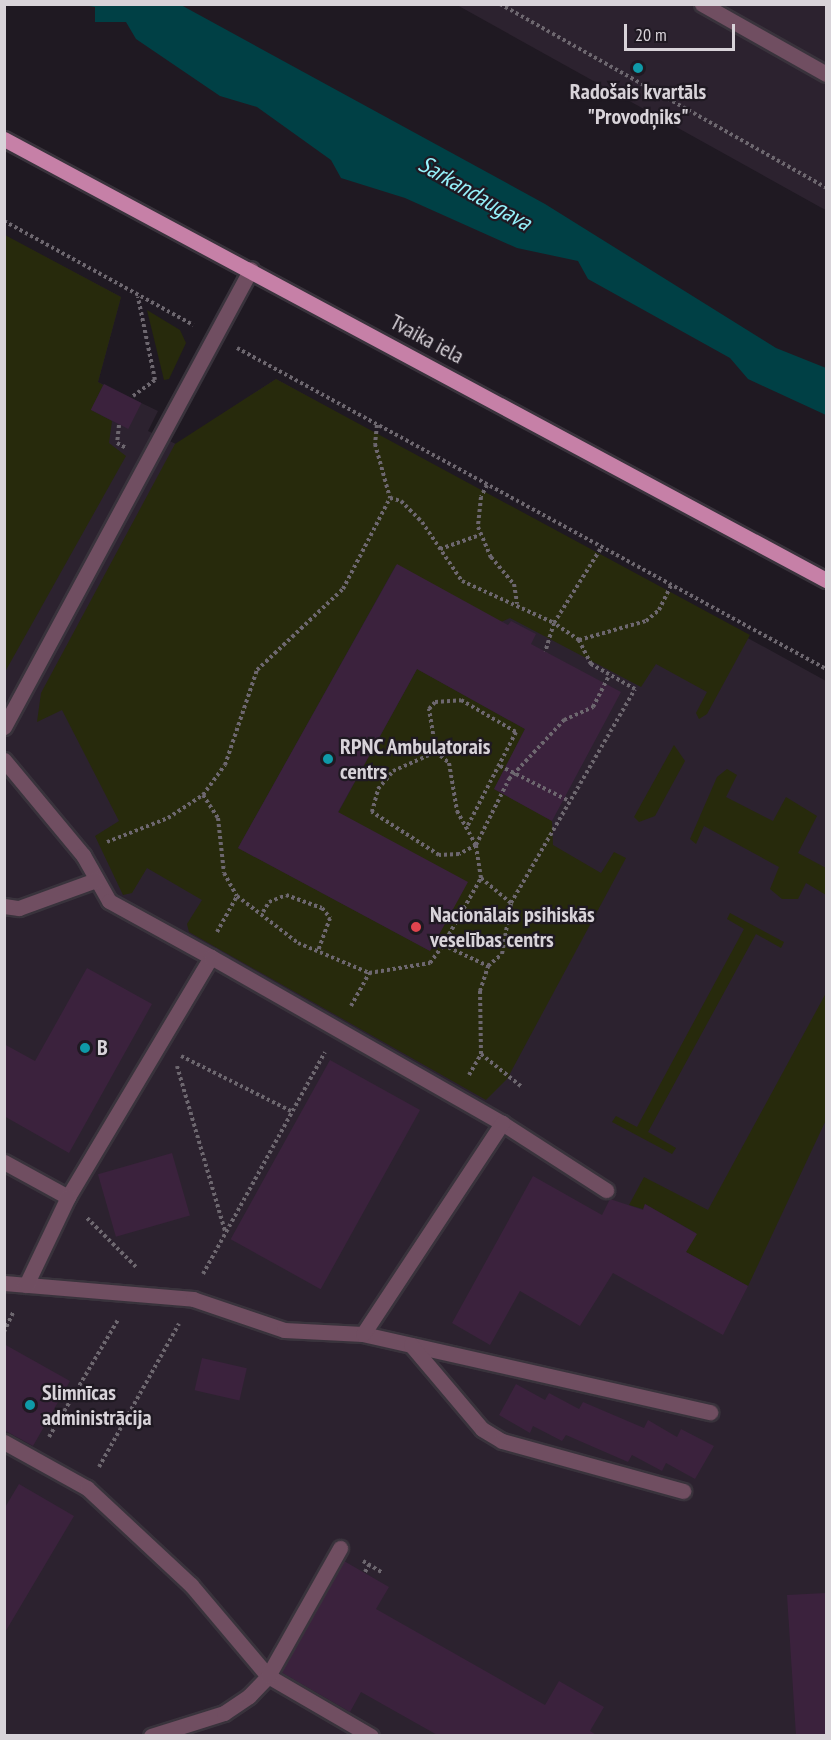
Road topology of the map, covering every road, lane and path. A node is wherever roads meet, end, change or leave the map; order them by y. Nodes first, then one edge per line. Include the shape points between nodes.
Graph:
1 (500, 4) edge
2 (702, 4) edge
3 (826, 74) edge
4 (4, 139) edge
5 (826, 188) edge
6 (4, 221) edge
7 (250, 269) junction
8 (138, 297) junction
9 (215, 336) junction
10 (133, 396) dead end
11 (377, 424) junction
12 (488, 485) junction
13 (390, 498) junction
14 (480, 535) junction
15 (601, 548) junction
16 (440, 549) junction
17 (826, 580) edge
18 (671, 585) junction
19 (517, 604) junction
20 (554, 623) junction
21 (579, 640) junction
22 (544, 652) dead end
23 (826, 669) edge
24 (609, 676) junction
25 (4, 727) edge
26 (436, 752) junction
27 (4, 760) edge
28 (500, 766) junction
29 (515, 774) junction
30 (203, 795) junction
31 (569, 801) junction
32 (468, 825) junction
33 (476, 845) junction
34 (83, 855) junction
35 (481, 879) junction
36 (96, 880) junction
37 (237, 896) junction
38 (511, 903) junction
39 (4, 906) edge
40 (263, 912) junction
41 (443, 945) junction
42 (318, 951) junction
43 (211, 957) junction
44 (488, 966) junction
45 (369, 973) junction
46 (339, 1028) junction
47 (481, 1054) junction
48 (522, 1087) dead end
49 (456, 1097) junction
50 (291, 1111) junction
51 (502, 1123) junction
52 (4, 1162) edge
53 (606, 1190) dead end
54 (68, 1197) junction
55 (225, 1231) junction
56 (4, 1283) edge
57 (26, 1285) junction
58 (134, 1293) junction
59 (163, 1294) junction
60 (193, 1299) junction
61 (363, 1334) junction
62 (411, 1344) junction
63 (710, 1412) dead end
64 (4, 1442) edge
65 (36, 1458) junction
66 (102, 1461) dead end
67 (683, 1491) dead end
68 (340, 1548) dead end
69 (369, 1565) dead end
70 (365, 1572) dead end
71 (268, 1676) junction
72 (151, 1736) edge
73 (371, 1736) edge

1 - 5 path
2 - 3 lane
4 - 7 main road, Tvaika iela
6 - 8 path
7 - 9 lane
7 - 17 main road, Tvaika iela
8 - 9 path
8 - 10 path via 155,380
9 - 11 path
9 - 25 lane
11 - 12 path
11 - 13 path via 375,444
12 - 14 path via 480,497
12 - 15 path
13 - 16 path via 409,509
13 - 30 path via 343,589 257,670 225,765
14 - 16 path
14 - 19 path via 514,584
15 - 18 path
15 - 20 path
16 - 19 path via 462,581
18 - 21 path via 659,610 646,621
18 - 23 path
19 - 20 path
20 - 21 path
20 - 22 path
21 - 24 path via 591,664
24 - 29 path via 593,707 564,720
24 - 31 path via 635,689
26 - 28 path via 429,732 429,709 435,702 461,700 516,732
26 - 32 path via 449,763 457,811
26 - 33 path via 393,771 378,789 372,812 439,855 459,854
27 - 34 lane
28 - 29 path
28 - 32 path
29 - 31 path
29 - 33 path
30 - 34 path via 168,818
30 - 37 path via 218,818 224,873
31 - 38 path
32 - 33 path
33 - 35 path
34 - 36 lane
35 - 38 path
35 - 41 path
36 - 39 lane via 19,908
36 - 43 lane via 109,901
37 - 40 path
37 - 43 path via 210,945
38 - 44 path via 502,954
40 - 42 path via 281,932
40 - 42 path via 269,902 286,895 322,908 330,918
41 - 44 path
41 - 45 path via 430,963
42 - 45 path
43 - 46 lane
43 - 54 lane
44 - 47 path via 480,991
45 - 46 path
46 - 49 lane
46 - 50 path
47 - 48 path
47 - 49 path
49 - 51 lane
50 - 55 path
50 - 55 path via 172,1051
51 - 53 lane
51 - 61 lane
52 - 54 lane
54 - 57 lane
54 - 59 path
55 - 60 path
56 - 57 lane
57 - 58 lane
58 - 59 lane
58 - 65 path
59 - 60 lane
60 - 61 lane via 284,1330
60 - 66 path
61 - 62 lane
62 - 63 lane
62 - 67 lane via 482,1429 502,1441
64 - 65 lane
65 - 71 lane via 87,1488 191,1585
68 - 71 lane
69 - 70 path
71 - 72 lane via 224,1713
71 - 73 lane

